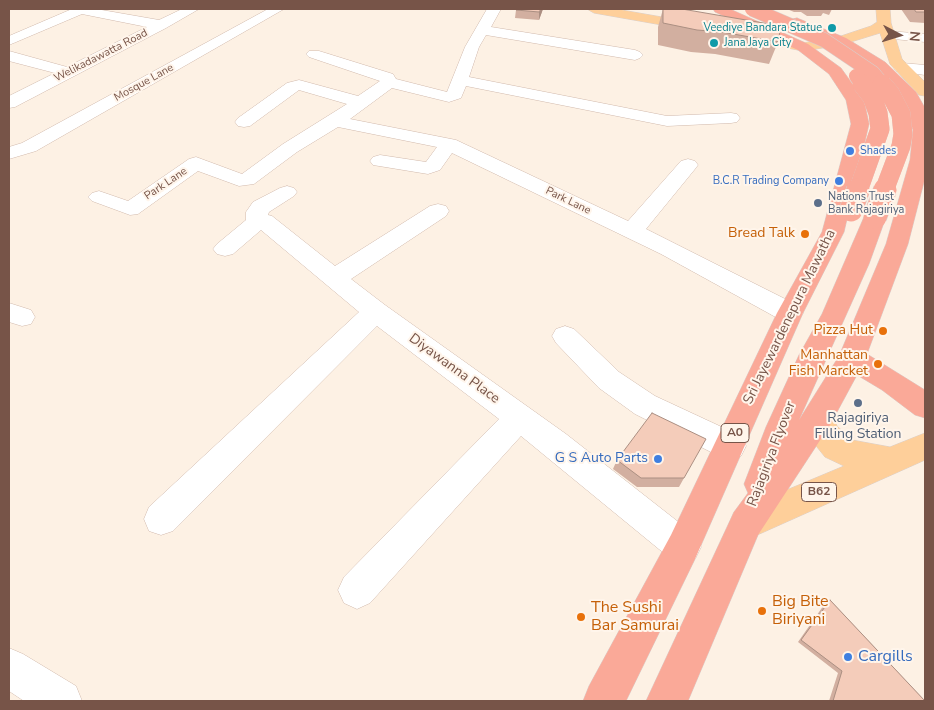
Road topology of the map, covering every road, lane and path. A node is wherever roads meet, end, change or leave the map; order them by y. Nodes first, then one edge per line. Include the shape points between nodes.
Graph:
1 (82, 9) edge
2 (192, 9) edge
3 (277, 9) edge
4 (494, 9) edge
5 (594, 9) edge
6 (720, 9) edge
7 (735, 9) edge
8 (752, 9) edge
9 (766, 9) edge
10 (885, 22) edge
11 (161, 25) junction
12 (708, 29) edge
13 (483, 30) junction
14 (727, 33) edge
15 (834, 37) junction
16 (925, 38) edge
17 (9, 41) edge
18 (803, 47) junction
19 (314, 54) dead end
20 (635, 55) dead end
21 (9, 56) edge
22 (898, 64) junction
23 (925, 70) edge
24 (69, 72) junction
25 (459, 80) junction
26 (389, 82) junction
27 (920, 97) edge
28 (855, 100) junction
29 (359, 102) junction
30 (9, 103) edge
31 (731, 118) dead end
32 (335, 121) junction
33 (244, 122) dead end
34 (450, 144) junction
35 (9, 153) edge
36 (380, 161) dead end
37 (688, 164) dead end
38 (287, 192) dead end
39 (99, 197) dead end
40 (438, 211) dead end
41 (257, 222) junction
42 (631, 232) junction
43 (225, 249) dead end
44 (336, 277) junction
45 (376, 312) junction
46 (790, 313) junction
47 (565, 336) dead end
48 (852, 358) junction
49 (925, 406) edge
50 (818, 416) junction
51 (519, 418) junction
52 (730, 446) junction
53 (925, 446) edge
54 (892, 461) junction
55 (160, 519) dead end
56 (746, 524) junction
57 (683, 547) junction
58 (357, 590) dead end
59 (9, 668) edge
60 (61, 701) edge
61 (604, 701) edge
62 (666, 701) edge

1 - 11 street
1 - 17 street
2 - 11 street, Welikadawatta Road
3 - 35 street, Mosque Lane via 29,147
4 - 13 street
5 - 12 main road
6 - 18 highway, Sri Jayewardenepura Mawatha / A0
7 - 57 highway, Rajagiriya Flyover, bridge via 807,41 844,64 872,97 880,129 786,370
8 - 56 highway, Rajagiriya Flyover, bridge via 824,40 867,68 890,93 901,114 903,128 901,146 857,264 781,427
9 - 15 highway
10 - 15 main road via 876,29
10 - 15 main road via 864,18
10 - 16 street
10 - 22 main road
11 - 24 street, Welikadawatta Road
13 - 20 street
13 - 25 street via 472,47
14 - 18 main road
15 - 18 main road
15 - 27 highway via 879,65
18 - 28 highway, Sri Jayewardenepura Mawatha / A0 via 835,71
19 - 26 street via 387,77
21 - 24 street
22 - 23 street
22 - 27 main road
24 - 30 street, Welikadawatta Road
25 - 26 street via 455,94 449,96
25 - 31 street via 667,121
26 - 29 street, Park Lane
27 - 28 main road
27 - 48 highway via 920,160 897,244
28 - 46 highway, Sri Jayewardenepura Mawatha / A0 via 860,124 833,232
29 - 32 street, Park Lane
29 - 33 street via 300,85
32 - 34 street, Park Lane
32 - 39 street, Park Lane via 290,148 247,180 239,180 196,163 130,209
34 - 36 street via 428,168
34 - 42 street, Park Lane
37 - 42 street
38 - 41 street via 261,207 257,212
40 - 44 street
41 - 43 street
41 - 44 street, Diyawanna Place via 264,221
42 - 46 street, Park Lane
44 - 45 street, Diyawanna Place
45 - 51 street, Diyawanna Place
45 - 55 street
46 - 52 highway, Sri Jayewardenepura Mawatha / A0
47 - 52 street via 609,380 645,405
48 - 49 highway
48 - 50 highway
50 - 54 main road via 824,433 836,447 846,453
50 - 56 highway
51 - 57 street, Diyawanna Place
51 - 58 street
52 - 57 highway, Sri Jayewardenepura Mawatha / A0
53 - 54 main road, B62
54 - 56 main road, B62
56 - 62 highway
57 - 61 highway, Sri Jayewardenepura Mawatha / A0
59 - 60 street

